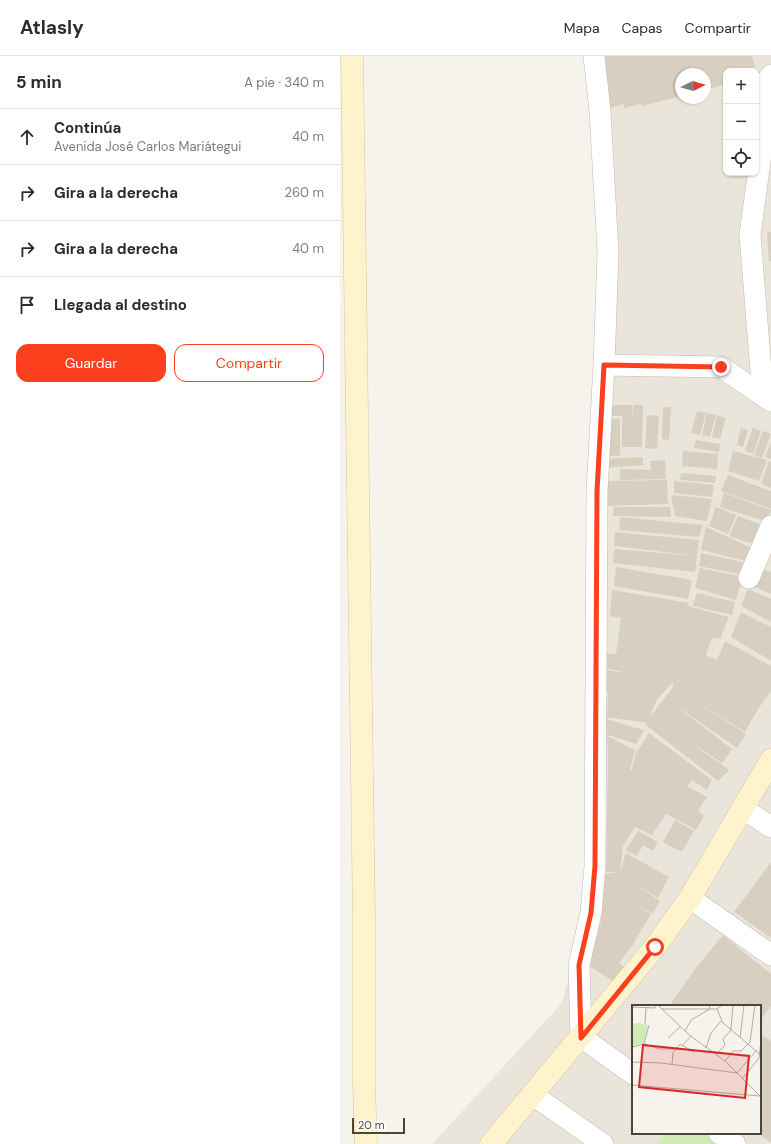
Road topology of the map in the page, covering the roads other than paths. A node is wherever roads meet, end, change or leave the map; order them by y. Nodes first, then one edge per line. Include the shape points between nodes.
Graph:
1 (352, 56) edge
2 (594, 56) edge
3 (771, 75) edge
4 (604, 365) junction
5 (767, 398) edge
6 (771, 526) edge
7 (749, 578) dead end
8 (771, 760) edge
9 (742, 808) junction
10 (771, 827) edge
11 (690, 898) junction
12 (771, 955) edge
13 (581, 1038) junction
14 (632, 1073) edge
15 (533, 1095) junction
16 (720, 1134) edge
17 (366, 1144) edge
18 (491, 1144) edge
19 (603, 1144) edge
20 (735, 1144) edge

1 - 17 street
2 - 4 street via 608,252
3 - 5 street via 762,87 764,132 750,234
4 - 5 street via 721,367
4 - 13 street via 597,491 595,866 591,913 579,965
6 - 7 street
8 - 9 street
9 - 10 street
9 - 11 street
11 - 12 street
11 - 13 street via 655,947
13 - 14 street
13 - 15 street
15 - 18 street
15 - 19 street
16 - 20 street

